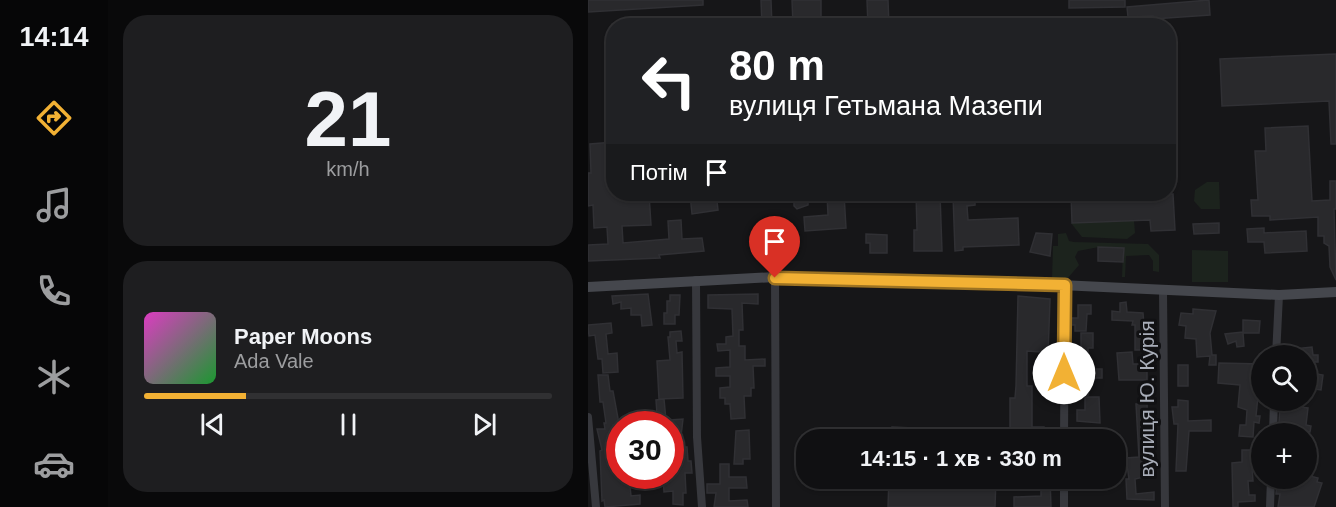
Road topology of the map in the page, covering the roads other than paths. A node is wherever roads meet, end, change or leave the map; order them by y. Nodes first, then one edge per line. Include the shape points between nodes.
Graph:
1 (775, 278) junction
2 (696, 280) junction
3 (1065, 285) junction
4 (588, 287) edge
5 (1163, 291) junction
6 (1336, 292) edge
7 (1279, 295) junction
8 (1277, 345) edge
9 (588, 417) edge
10 (1064, 429) edge
11 (1064, 489) edge
12 (1271, 489) edge
13 (591, 493) edge
14 (596, 507) edge
15 (702, 507) edge
16 (776, 507) edge
17 (1064, 507) edge
18 (1165, 507) edge
19 (1270, 507) edge

1 - 2 street
1 - 3 street
1 - 16 street
2 - 4 street
2 - 15 street via 697,437
3 - 5 street
3 - 10 street
5 - 7 street
5 - 18 street, вулиця Ю. Курія
6 - 7 street
7 - 8 street
9 - 13 street
11 - 17 street
12 - 19 street
13 - 14 street

